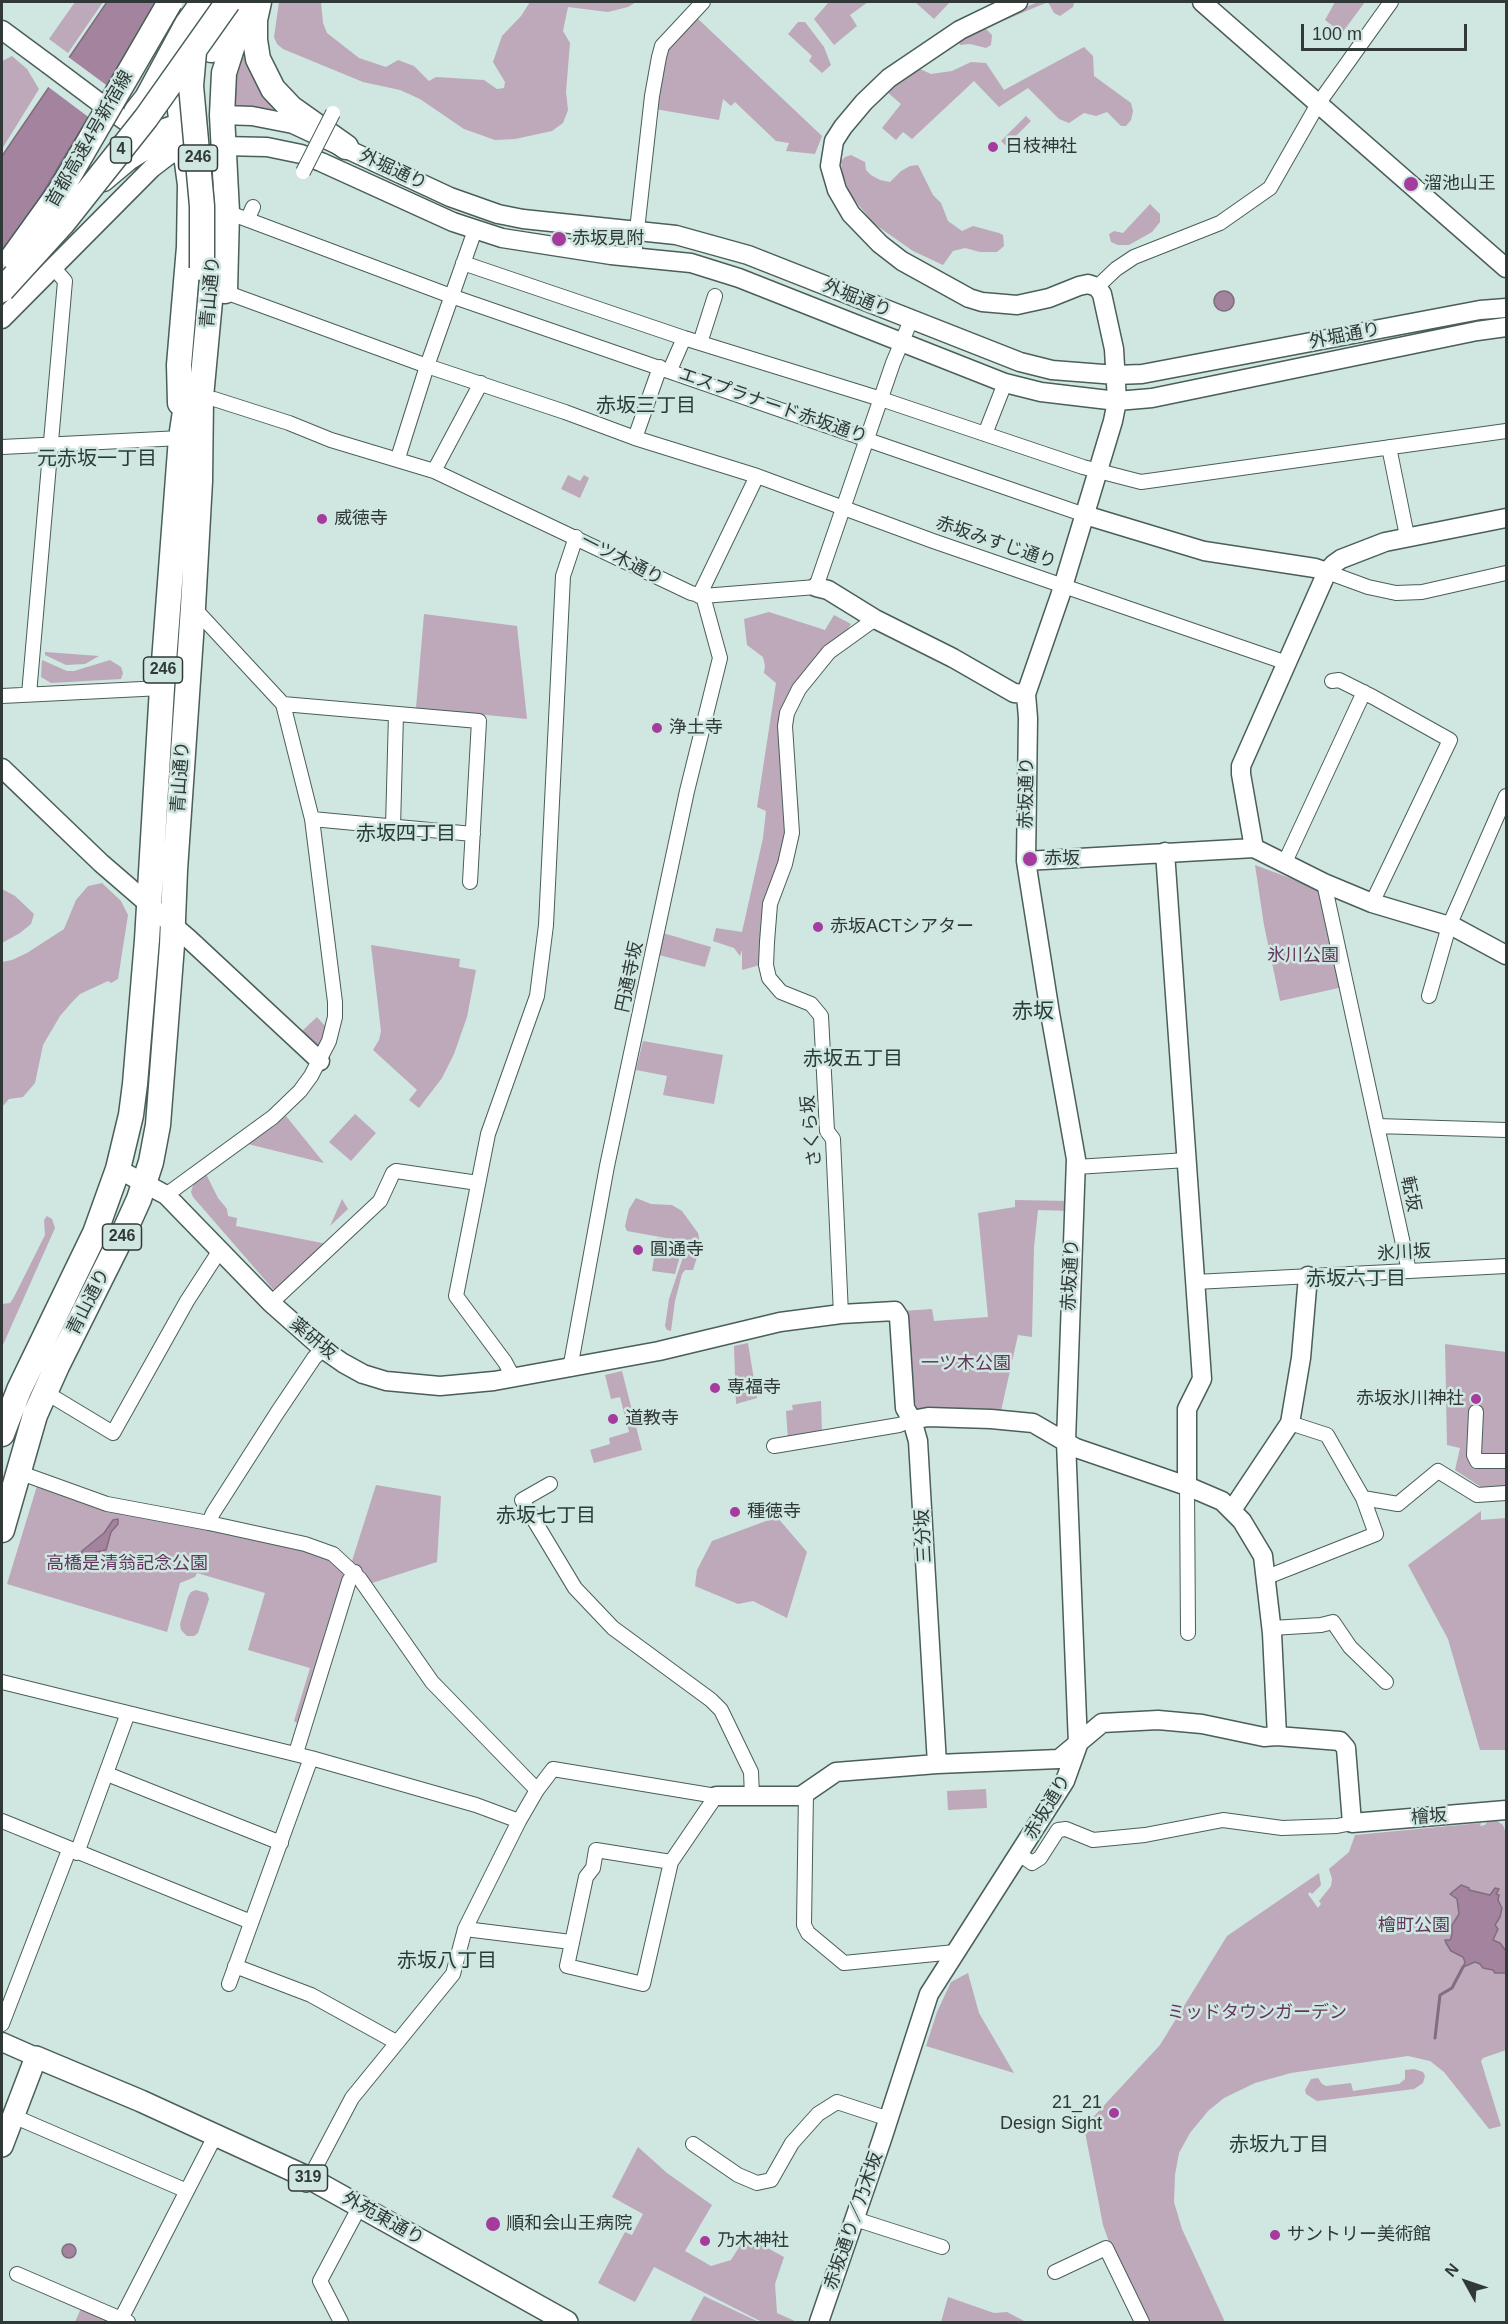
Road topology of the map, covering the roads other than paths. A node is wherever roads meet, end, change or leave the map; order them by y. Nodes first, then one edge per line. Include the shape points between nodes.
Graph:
1 (170, 2) edge
2 (203, 2) edge
3 (218, 2) edge
4 (228, 2) edge
5 (237, 2) edge
6 (252, 2) edge
7 (259, 2) edge
8 (702, 2) edge
9 (1018, 2) edge
10 (1202, 2) edge
11 (1391, 2) edge
12 (188, 24) junction
13 (2, 30) edge
14 (203, 49) junction
15 (1318, 104) junction
16 (333, 112) dead end
17 (222, 115) junction
18 (164, 138) junction
19 (222, 146) junction
20 (346, 147) junction
21 (303, 172) dead end
22 (78, 187) joint
23 (61, 212) junction
24 (243, 212) junction
25 (475, 230) junction
26 (636, 230) junction
27 (634, 257) junction
28 (464, 263) junction
29 (53, 267) junction
30 (207, 268) junction
31 (1506, 268) edge
32 (2, 270) edge
33 (2, 282) edge
34 (1097, 287) junction
35 (2, 290) edge
36 (225, 292) junction
37 (451, 296) junction
38 (715, 296) dead end
39 (1506, 308) edge
40 (2, 319) edge
41 (911, 320) junction
42 (1506, 327) edge
43 (684, 338) junction
44 (700, 343) junction
45 (902, 343) junction
46 (427, 366) junction
47 (665, 369) junction
48 (1116, 375) junction
49 (481, 383) junction
50 (1005, 383) junction
51 (214, 399) junction
52 (881, 399) junction
53 (1117, 401) junction
54 (1506, 431) edge
55 (985, 434) junction
56 (181, 438) junction
57 (635, 438) junction
58 (866, 439) junction
59 (50, 445) junction
60 (2, 447) edge
61 (1389, 447) junction
62 (398, 459) junction
63 (434, 471) junction
64 (1099, 471) junction
65 (757, 476) junction
66 (200, 481) junction
67 (843, 507) junction
68 (1085, 515) junction
69 (1506, 518) edge
70 (1407, 536) junction
71 (576, 537) junction
72 (1327, 572) junction
73 (1506, 573) edge
74 (1064, 585) junction
75 (816, 587) junction
76 (701, 596) junction
77 (193, 607) junction
78 (874, 619) junction
79 (1287, 663) junction
80 (1332, 681) dead end
81 (162, 688) junction
82 (1364, 692) junction
83 (29, 694) junction
84 (1026, 694) junction
85 (2, 696) edge
86 (283, 704) junction
87 (396, 714) junction
88 (2, 768) edge
89 (1506, 796) edge
90 (312, 819) junction
91 (393, 827) junction
92 (473, 834) junction
93 (1254, 848) junction
94 (1165, 852) junction
95 (1026, 861) junction
96 (1285, 862) junction
97 (470, 882) dead end
98 (1324, 883) junction
99 (148, 903) junction
100 (1372, 903) junction
101 (173, 926) junction
102 (1449, 926) junction
103 (1506, 954) edge
104 (1429, 996) dead end
105 (320, 1061) junction
106 (1377, 1126) junction
107 (1506, 1130) edge
108 (1187, 1160) junction
109 (1076, 1167) junction
110 (118, 1169) junction
111 (478, 1183) junction
112 (157, 1190) junction
113 (220, 1250) junction
114 (1506, 1266) edge
115 (1409, 1271) junction
116 (1308, 1276) junction
117 (1195, 1282) junction
118 (271, 1303) junction
119 (895, 1311) joint
120 (841, 1314) junction
121 (323, 1349) junction
122 (570, 1369) junction
123 (513, 1377) junction
124 (45, 1392) junction
125 (1476, 1412) dead end
126 (912, 1420) junction
127 (1290, 1423) junction
128 (2, 1434) edge
129 (1066, 1442) junction
130 (774, 1446) dead end
131 (1506, 1461) edge
132 (18, 1472) junction
133 (550, 1484) dead end
134 (1187, 1486) junction
135 (1506, 1493) edge
136 (1363, 1498) junction
137 (1232, 1510) junction
138 (209, 1522) junction
139 (2, 1530) edge
140 (354, 1572) junction
141 (1267, 1577) junction
142 (1272, 1628) junction
143 (1188, 1634) dead end
144 (2, 1682) edge
145 (1386, 1682) dead end
146 (128, 1713) junction
147 (1277, 1736) junction
148 (1078, 1745) junction
149 (296, 1754) junction
150 (311, 1758) junction
151 (937, 1764) junction
152 (106, 1774) junction
153 (537, 1790) junction
154 (806, 1792) junction
155 (716, 1796) junction
156 (752, 1796) junction
157 (1506, 1810) edge
158 (2, 1821) edge
159 (519, 1821) junction
160 (1352, 1823) junction
161 (281, 1843) junction
162 (73, 1851) junction
163 (1019, 1854) junction
164 (671, 1862) junction
165 (251, 1922) junction
166 (465, 1929) junction
167 (572, 1942) junction
168 (955, 1952) junction
169 (235, 1966) junction
170 (229, 1984) dead end
171 (2, 2024) edge
172 (2, 2042) edge
173 (396, 2042) junction
174 (2, 2052) edge
175 (34, 2061) junction
176 (13, 2116) junction
177 (889, 2119) junction
178 (211, 2144) junction
179 (693, 2144) dead end
180 (2, 2146) edge
181 (307, 2182) junction
182 (187, 2191) junction
183 (358, 2210) junction
184 (855, 2219) junction
185 (942, 2247) dead end
186 (1055, 2272) dead end
187 (17, 2274) dead end
188 (125, 2321) edge
189 (1136, 2321) edge
190 (341, 2322) edge
191 (548, 2322) edge
192 (567, 2322) edge
193 (819, 2322) edge

1 - 32 highway, 首都高速4号新宿線 / 4, bridge via 59,193
2 - 12 highway
3 - 14 highway, 青山通り / 246 via 208,18
4 - 35 highway, 首都高速4号新宿線 / 4, bridge via 146,118 62,224
5 - 14 highway, 青山通り / 246
6 - 17 highway via 229,52
7 - 20 highway via 255,20 258,59 273,89 291,108
8 - 26 street via 662,46
9 - 34 street via 950,36 876,90 834,141 832,178 852,214 880,244 902,261 969,298 1017,305 1049,298 1080,285
10 - 15 street
11 - 15 street
12 - 18 highway
12 - 18 highway via 147,98
13 - 18 street, bridge via 100,103
14 - 30 highway, 青山通り / 246, bridge via 191,73 191,86
15 - 31 street
15 - 34 street via 1270,188 1220,223 1134,257
16 - 21 street, bridge
17 - 19 highway
17 - 20 street, 外堀通り via 292,123
18 - 22 highway
18 - 23 street
18 - 29 street via 152,168
18 - 56 highway via 189,185 189,247 179,365
19 - 24 highway
19 - 25 street, 外堀通り via 267,147 301,154
20 - 26 street, 外堀通り via 450,197 498,214
22 - 23 street
23 - 33 street
24 - 36 highway
24 - 37 street, エスプラナード赤坂通り
25 - 27 street, 外堀通り via 502,238
25 - 28 street
26 - 27 street
26 - 41 street, 外堀通り via 676,235 748,255
27 - 45 street, 外堀通り via 691,263 720,272
28 - 37 street
28 - 43 street
29 - 40 street
29 - 59 street via 65,281
30 - 56 highway, 青山通り / 246
30 - 66 highway, 青山通り / 246
34 - 48 street, 赤坂通り via 1114,349
36 - 46 street, 赤坂みすじ通り
36 - 51 highway
37 - 46 street
37 - 47 street, エスプラナード赤坂通り
38 - 44 street
39 - 48 street, 外堀通り via 1188,367
41 - 45 street
41 - 48 street, 外堀通り via 1020,362 1052,370
42 - 53 street, 外堀通り via 1192,391
43 - 44 street
43 - 47 street
44 - 52 street
45 - 50 street, 外堀通り
45 - 52 street
46 - 49 street, 赤坂みすじ通り
46 - 62 street
47 - 57 street
47 - 58 street, エスプラナード赤坂通り
48 - 53 street, 赤坂通り
49 - 57 street, 赤坂みすじ通り
49 - 63 street
50 - 53 street, 外堀通り via 1041,392
50 - 55 street
51 - 62 street, 一ツ木通り
51 - 66 highway
52 - 55 street
52 - 58 street
53 - 64 street, 赤坂通り
54 - 61 street
55 - 64 street
56 - 59 street
56 - 81 highway, 青山通り / 246
57 - 65 street, 赤坂みすじ通り
58 - 67 street
58 - 68 street, エスプラナード赤坂通り
59 - 60 street
59 - 83 street
61 - 64 street via 1141,482
61 - 70 street
62 - 63 street, 一ツ木通り
63 - 71 street, 一ツ木通り
64 - 68 street, 赤坂通り
65 - 67 street, 赤坂みすじ通り
65 - 76 street
66 - 77 highway, 青山通り / 246
67 - 74 street, 赤坂みすじ通り
67 - 75 street
68 - 72 street, エスプラナード赤坂通り via 1204,551
68 - 74 street, 赤坂通り
69 - 70 street
70 - 72 street via 1341,560
71 - 76 street, 一ツ木通り
71 - 111 street via 563,576 546,924 537,996 488,1134
72 - 73 street via 1396,593 1422,592
72 - 79 street
74 - 79 street, 赤坂みすじ通り
74 - 84 street, 赤坂通り
75 - 76 street, 一ツ木通り
75 - 78 street, 一ツ木通り via 828,590
76 - 122 street, 円通寺坂 via 720,658 687,791 607,1166
77 - 86 street
77 - 101 highway, 青山通り / 246
78 - 84 street, 一ツ木通り via 1014,693
78 - 120 street, さくら坂 via 829,652 792,700 785,726 792,833 770,904 766,965 769,978 781,992 811,1004 821,1016 827,1131 833,1139
79 - 93 street via 1241,769
80 - 82 street via 1339,680
81 - 83 street
81 - 99 highway, 青山通り / 246
82 - 96 street
82 - 100 street via 1450,740
83 - 85 street
84 - 95 street, 赤坂通り
86 - 87 street
86 - 90 street
87 - 91 street
87 - 92 street via 478,721
88 - 99 street
89 - 102 street
90 - 91 street
90 - 105 street via 335,1002 333,1029
91 - 92 street
92 - 97 street
93 - 94 street
93 - 96 street
94 - 95 street
94 - 108 street
95 - 109 street, 赤坂通り
96 - 98 street
98 - 100 street
98 - 106 street, 転坂
99 - 101 street
99 - 110 highway, 青山通り / 246 via 135,1084
100 - 102 street
101 - 105 street
101 - 112 highway, 青山通り / 246 via 162,1097 151,1162
102 - 103 street
102 - 104 street
105 - 112 street via 300,1091 273,1117
106 - 107 street
106 - 115 street, 転坂
108 - 109 street
108 - 117 street
109 - 129 street, 赤坂通り
110 - 112 street, 薬研坂
110 - 128 highway, 青山通り / 246 via 95,1233 19,1390
111 - 118 street via 396,1171 380,1201
111 - 123 street via 456,1296
112 - 113 street, 薬研坂
112 - 124 highway, 青山通り / 246 via 126,1230
113 - 118 street, 薬研坂
113 - 124 street via 113,1433
114 - 115 street, 氷川坂
115 - 116 street, 氷川坂
116 - 117 street, 氷川坂
116 - 127 street via 1301,1358
117 - 134 street via 1202,1379 1187,1409
118 - 121 street, 薬研坂
119 - 120 street, 薬研坂
119 - 126 street, 三分坂 via 899,1317 905,1408
120 - 122 street, 薬研坂 via 780,1322
121 - 123 street, 薬研坂 via 363,1374 386,1381 440,1386
121 - 138 street via 277,1413
122 - 123 street, 薬研坂
124 - 132 highway, 青山通り / 246
125 - 131 street via 1474,1455 1478,1461
126 - 129 street via 939,1417 1033,1423
126 - 130 street
126 - 151 street, 三分坂 via 918,1441
127 - 136 street via 1327,1435
127 - 137 street
129 - 134 street
129 - 148 street, 赤坂通り
132 - 138 street via 108,1504
132 - 139 highway, 青山通り / 246
133 - 156 street via 522,1500 575,1588 614,1628 721,1710 751,1772
134 - 137 street via 1222,1501
134 - 143 street
135 - 136 street via 1477,1495 1438,1471 1398,1504
136 - 141 street via 1376,1534
137 - 141 street via 1263,1556
138 - 140 street via 305,1544 333,1554
140 - 149 street
140 - 153 street via 432,1682
141 - 142 street
142 - 145 street via 1333,1622 1350,1647
142 - 147 street
144 - 146 street
146 - 149 street
146 - 152 street
147 - 148 street via 1158,1720 1102,1723
147 - 160 street via 1332,1739 1344,1744
148 - 151 street via 1059,1760
148 - 163 street, 赤坂通り via 1065,1781
149 - 150 street
150 - 159 street via 456,1798
150 - 161 street
151 - 154 street via 836,1772
152 - 161 street
152 - 162 street
153 - 155 street via 553,1769
153 - 159 street
154 - 156 street via 801,1796
154 - 168 street via 804,1925 808,1932 844,1963
155 - 156 street
155 - 164 street
157 - 160 street, 檜坂
158 - 162 street
159 - 166 street
160 - 163 street via 1282,1828 1223,1820 1093,1840 1066,1829 1058,1830 1040,1858 1032,1863
161 - 165 street
162 - 165 street
162 - 171 street
163 - 168 street, 赤坂通り
164 - 167 street via 596,1850
164 - 167 street via 643,1984 567,1966
165 - 169 street
166 - 167 street
166 - 173 street via 453,1974
168 - 177 street, 赤坂通り via 929,1994
169 - 170 street
169 - 173 street via 311,1995
172 - 175 street
173 - 181 street via 352,2098
174 - 175 street
175 - 176 main road
175 - 178 main road, 外苑東通り / 319
175 - 181 main road, 外苑東通り / 319 via 141,2101
176 - 180 main road
176 - 182 street
177 - 179 street via 837,2102 818,2114 792,2143 771,2180 757,2183 738,2175
177 - 184 street, 赤坂通り／乃木坂
178 - 181 main road, 外苑東通り / 319
178 - 182 street
181 - 183 main road, 外苑東通り / 319
182 - 188 street
183 - 190 street via 320,2281
183 - 191 main road, 外苑東通り / 319
183 - 192 main road, 外苑東通り / 319
184 - 185 street
184 - 193 street, 赤坂通り／乃木坂
186 - 189 street via 1106,2248
187 - 188 street

